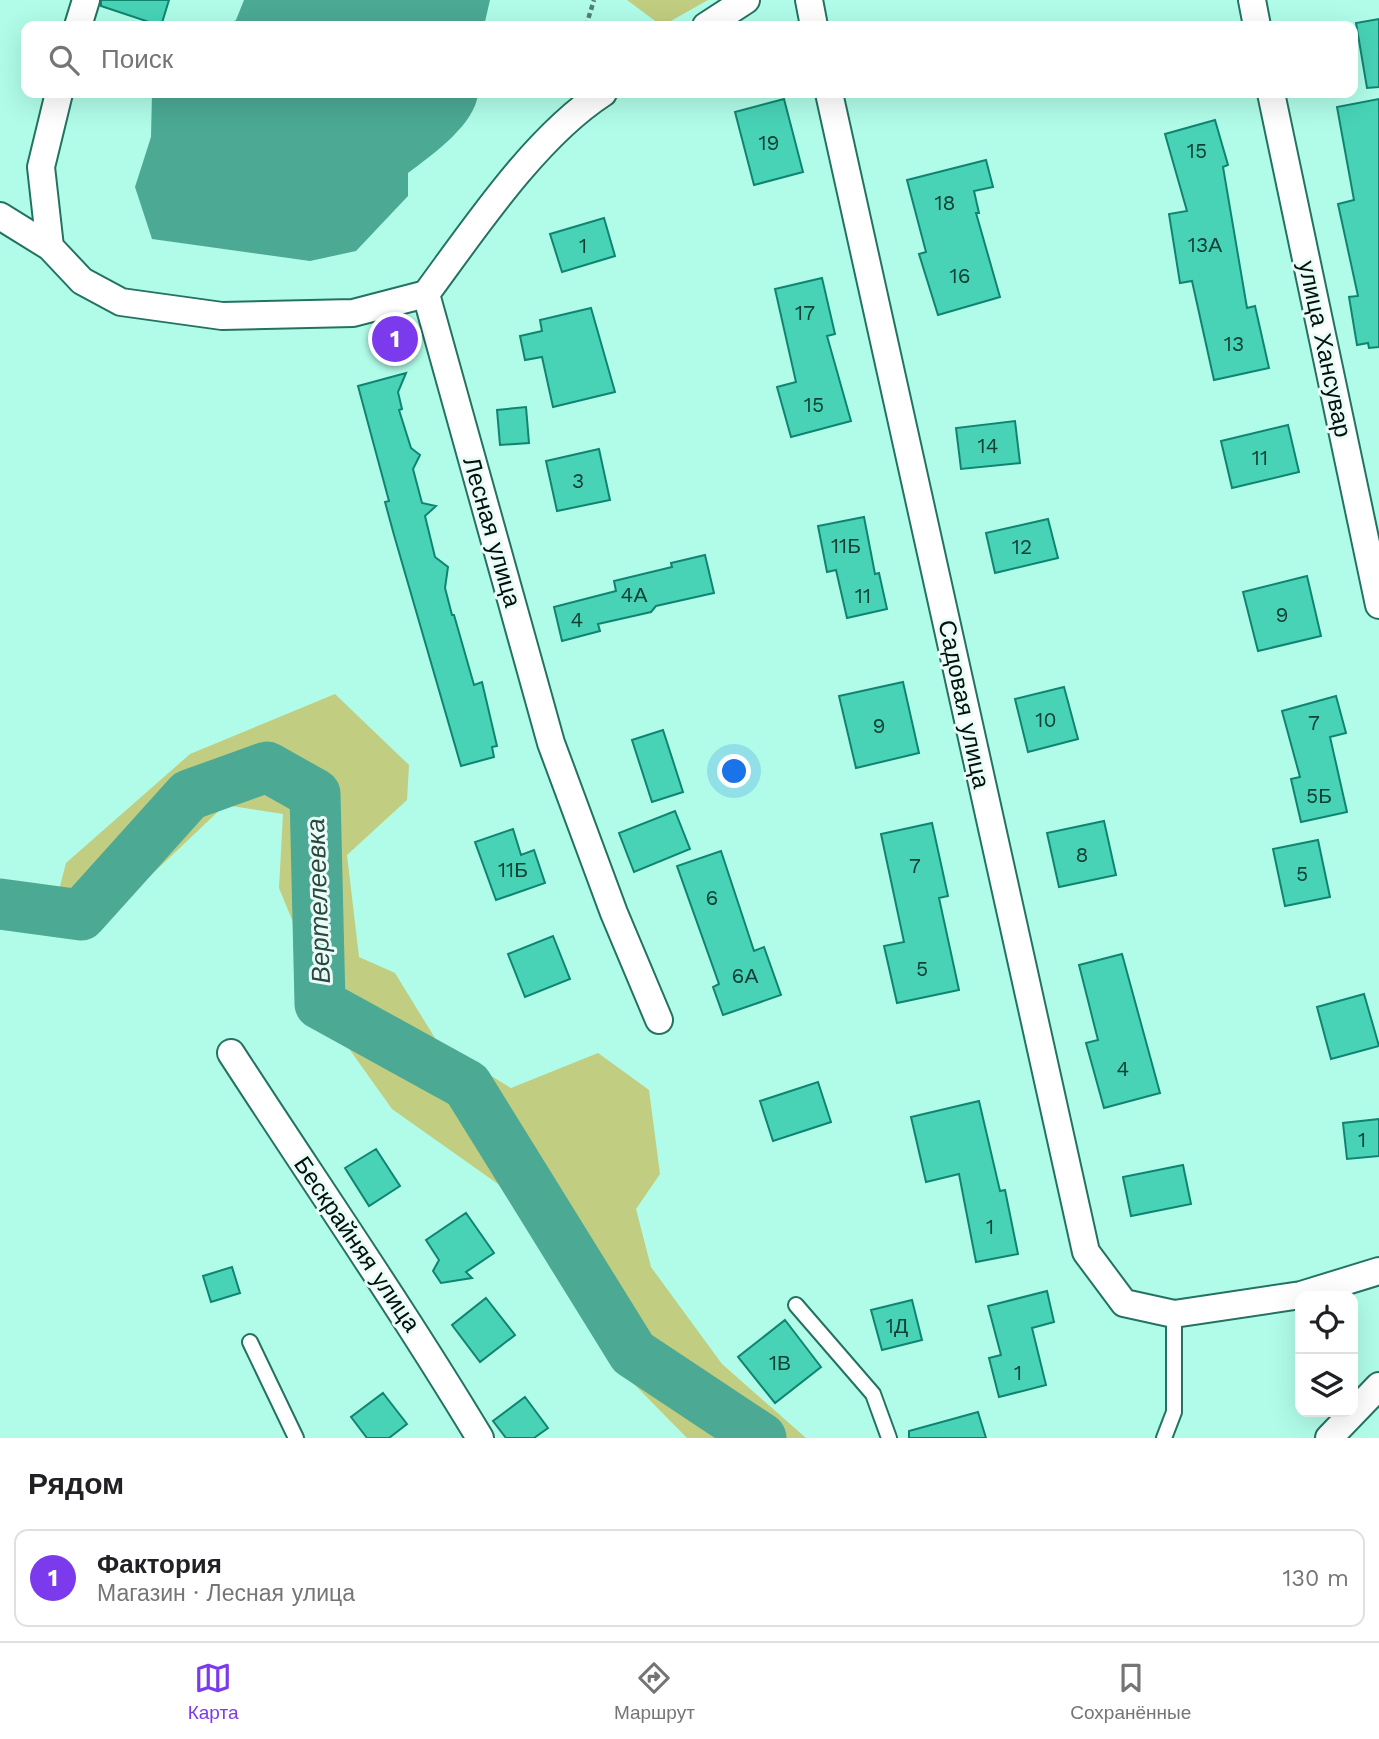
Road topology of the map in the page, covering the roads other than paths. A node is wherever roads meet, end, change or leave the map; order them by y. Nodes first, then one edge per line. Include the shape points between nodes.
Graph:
1 (86, 0) edge
2 (747, 0) edge
3 (808, 0) edge
4 (1252, 0) edge
5 (80, 21) edge
6 (714, 21) edge
7 (813, 21) edge
8 (1256, 21) edge
9 (57, 98) edge
10 (595, 98) edge
11 (830, 98) edge
12 (1272, 98) edge
13 (0, 216) edge
14 (50, 247) junction
15 (426, 294) junction
16 (1379, 605) edge
17 (659, 1020) dead end
18 (231, 1053) dead end
19 (1379, 1271) edge
20 (796, 1305) dead end
21 (1174, 1314) junction
22 (250, 1342) dead end
23 (1379, 1386) edge
24 (296, 1438) edge
25 (480, 1438) edge
26 (889, 1438) edge
27 (1164, 1438) edge
28 (1329, 1438) edge

1 - 5 street
2 - 6 street
3 - 7 street
4 - 8 street
9 - 14 street via 41,167
10 - 15 street via 503,190
11 - 21 street, Садовая улица via 1086,1252 1124,1303
12 - 16 street, улица Хансувар
13 - 14 street
14 - 15 street via 82,281 121,302 222,316 353,313
15 - 17 street, Лесная улица via 551,743
18 - 25 street, Бескрайняя улица via 419,1337
19 - 21 street via 1301,1295
20 - 26 lane via 873,1394
21 - 27 lane via 1174,1412
22 - 24 lane
23 - 28 street

